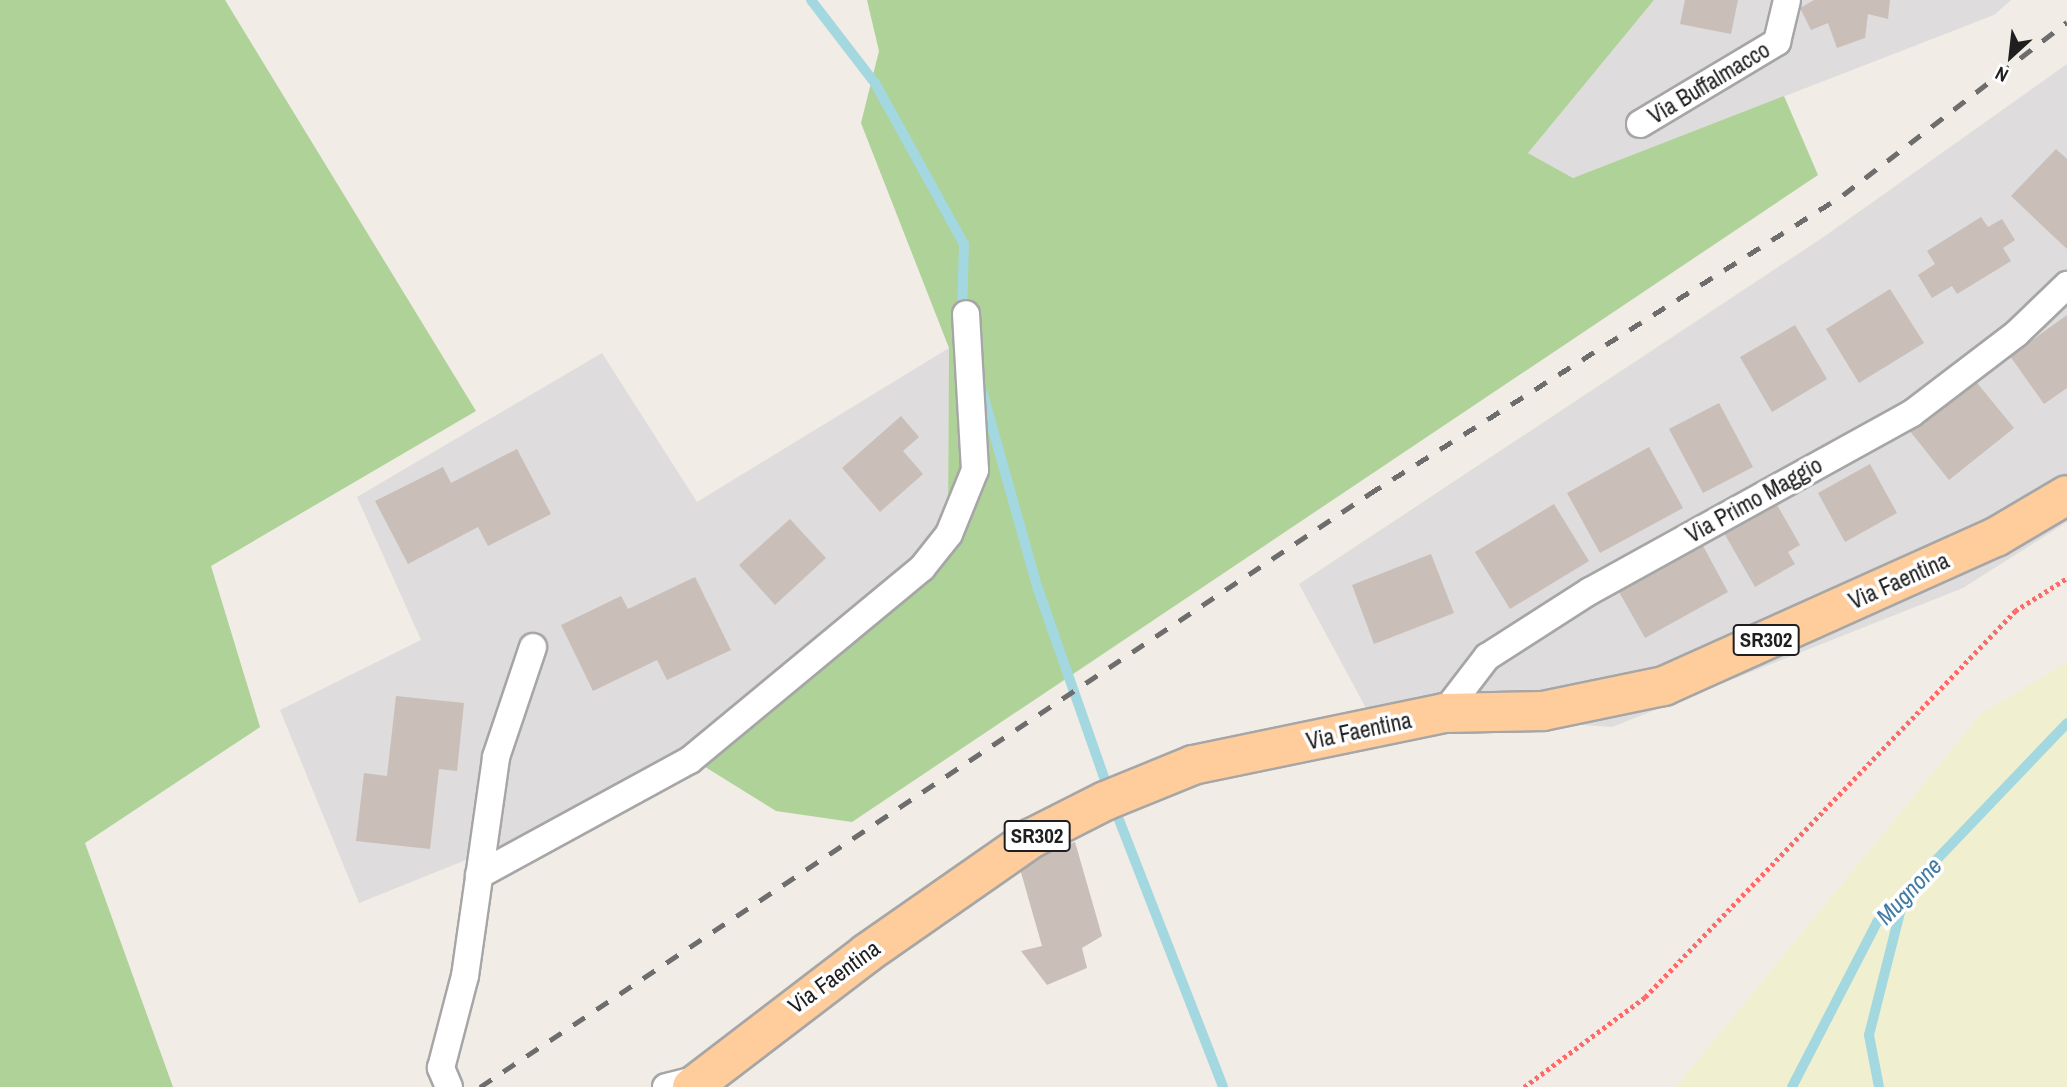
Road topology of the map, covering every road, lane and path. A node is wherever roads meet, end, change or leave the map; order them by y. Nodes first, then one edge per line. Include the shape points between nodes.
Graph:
1 (1787, 0) edge
2 (1640, 124) dead end
3 (2067, 285) edge
4 (966, 314) dead end
5 (2067, 495) edge
6 (2067, 578) edge
7 (533, 647) dead end
8 (1444, 713) junction
9 (479, 875) junction
10 (686, 1084) edge
11 (449, 1087) edge
12 (1524, 1087) edge

1 - 2 street, Via Buffalmacco via 1777,42
3 - 8 street, Via Primo Maggio via 2016,334 1910,414 1590,591 1487,657
4 - 9 street via 975,470 949,534 922,568 690,760
5 - 8 main road, Via Faentina / SR302 via 1996,537 1664,686 1543,711
6 - 12 path via 2005,621 1645,997
7 - 9 street via 496,757
8 - 10 main road, Via Faentina / SR302 via 1193,765 1105,800 1021,846
9 - 11 street via 465,976 441,1068

